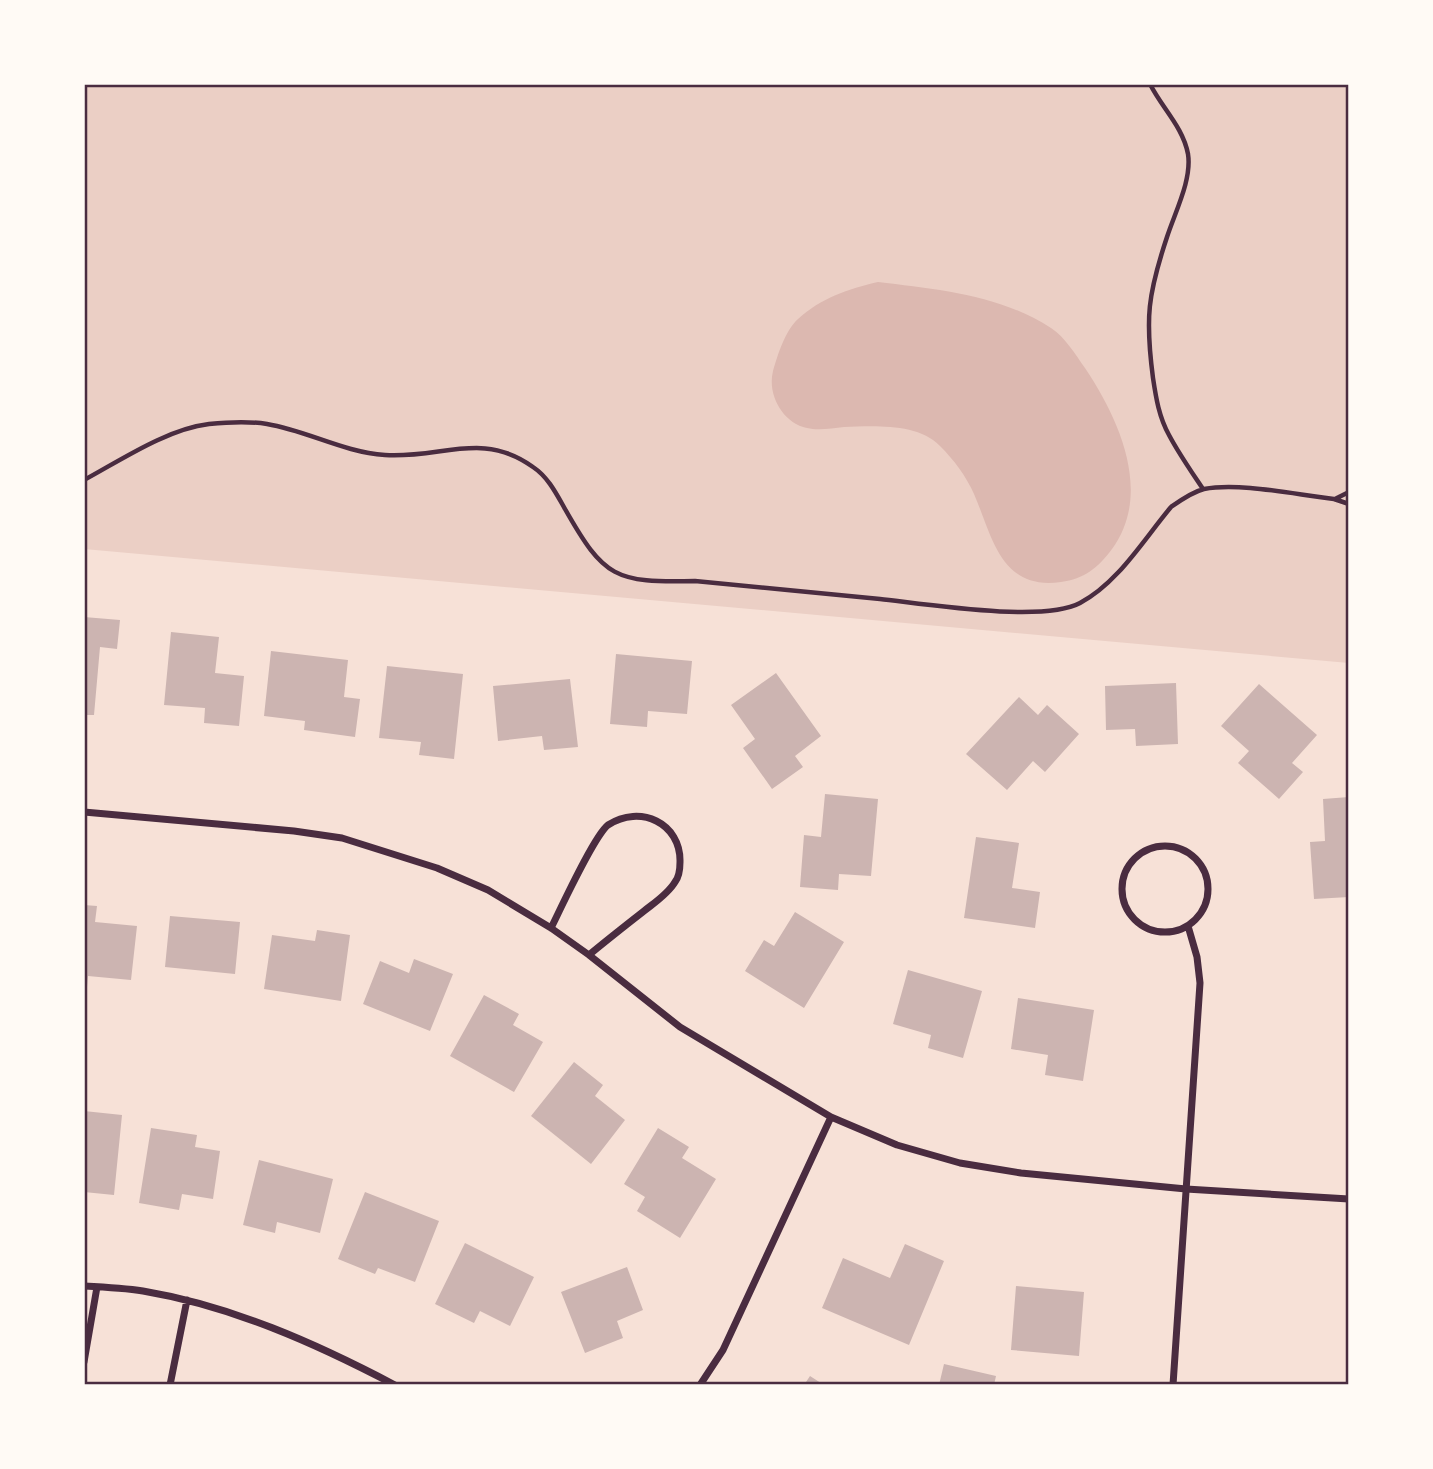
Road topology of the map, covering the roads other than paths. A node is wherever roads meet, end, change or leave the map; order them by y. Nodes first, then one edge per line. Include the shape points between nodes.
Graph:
1 (84, 812) edge
2 (1188, 926) junction
3 (551, 928) junction
4 (589, 955) junction
5 (831, 1117) junction
6 (1186, 1189) junction
7 (1349, 1199) edge
8 (84, 1286) edge
9 (97, 1287) junction
10 (187, 1300) junction
11 (84, 1362) edge
12 (170, 1385) edge
13 (395, 1385) edge
14 (700, 1385) edge
15 (1173, 1385) edge

1 - 3 street via 342,838 437,868 488,890
2 - 2 street via 1205,904 1209,888 1205,872 1196,858 1180,848 1161,845 1144,850 1125,870 1123,904 1134,920 1150,930 1169,932
2 - 6 street via 1199,984
3 - 4 street
3 - 4 street via 606,827 622,818 654,818 677,839 680,869 676,882
4 - 5 street via 680,1027
5 - 6 street via 897,1145 960,1163
5 - 14 street via 723,1350
6 - 7 street
6 - 15 street
8 - 9 street
9 - 10 street
9 - 11 street
10 - 12 street
10 - 13 street via 314,1345

